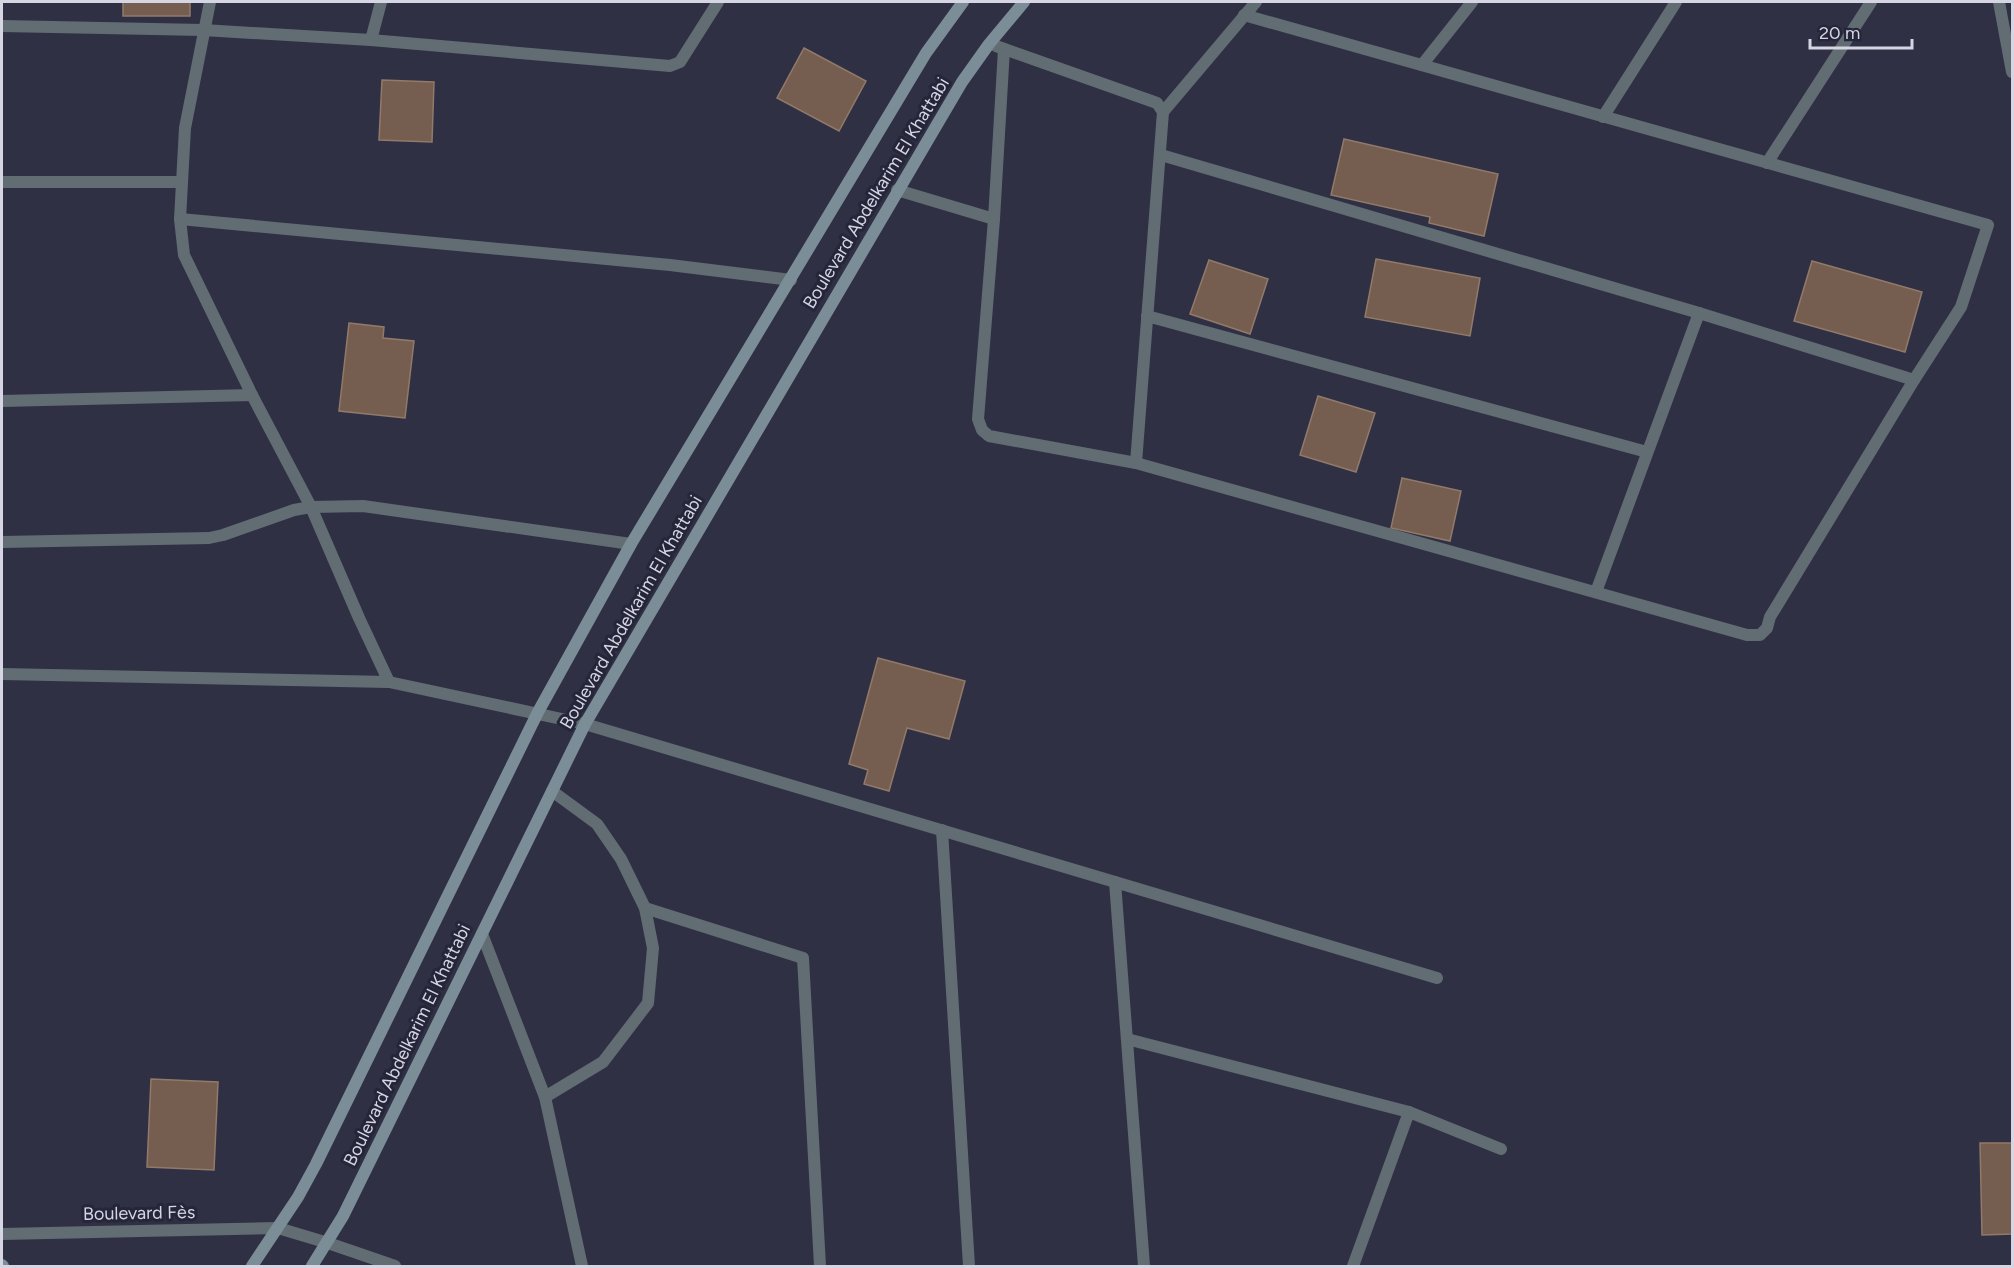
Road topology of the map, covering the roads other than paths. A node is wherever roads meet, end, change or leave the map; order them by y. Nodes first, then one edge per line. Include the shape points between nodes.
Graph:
1 (210, 2) edge
2 (381, 2) edge
3 (718, 2) edge
4 (963, 2) edge
5 (1024, 2) edge
6 (1256, 2) edge
7 (1472, 2) edge
8 (1677, 2) edge
9 (1871, 2) edge
10 (1999, 2) edge
11 (1244, 15) junction
12 (2, 26) edge
13 (203, 30) junction
14 (370, 40) junction
15 (989, 44) junction
16 (1004, 49) junction
17 (1422, 65) junction
18 (2013, 72) edge
19 (1163, 112) junction
20 (1603, 117) junction
21 (1161, 155) junction
22 (1767, 163) junction
23 (2, 182) edge
24 (180, 182) junction
25 (897, 190) junction
26 (180, 219) junction
27 (994, 219) junction
28 (791, 280) junction
29 (1699, 313) junction
30 (1148, 316) junction
31 (1914, 380) junction
32 (252, 395) junction
33 (2, 401) edge
34 (1647, 452) junction
35 (1136, 463) junction
36 (311, 507) junction
37 (2, 542) edge
38 (631, 544) junction
39 (1596, 592) junction
40 (2, 674) edge
41 (389, 682) junction
42 (538, 712) junction
43 (585, 723) junction
44 (552, 791) junction
45 (942, 830) junction
46 (1115, 882) junction
47 (645, 908) junction
48 (482, 934) junction
49 (1437, 978) dead end
50 (1127, 1039) junction
51 (545, 1097) junction
52 (1409, 1112) junction
53 (1502, 1149) dead end
54 (278, 1228) junction
55 (2, 1234) edge
56 (328, 1243) junction
57 (252, 1266) edge
58 (312, 1266) edge
59 (395, 1266) edge
60 (582, 1266) edge
61 (820, 1266) edge
62 (969, 1266) edge
63 (1144, 1266) edge
64 (1353, 1266) edge

1 - 13 street
2 - 14 street
3 - 14 street via 680,62 670,66
4 - 28 street, Boulevard Abdelkarim El Khattabi via 926,53
5 - 15 street, Boulevard Abdelkarim El Khattabi
6 - 11 street
7 - 17 street
8 - 20 street
9 - 22 street
10 - 18 street
11 - 17 street
11 - 19 street
12 - 13 street
13 - 14 street
13 - 24 street via 184,128
15 - 16 street
15 - 25 street, Boulevard Abdelkarim El Khattabi
16 - 19 street via 1157,103
16 - 27 street
17 - 20 street
19 - 21 street
20 - 22 street
21 - 29 street
21 - 30 street
22 - 31 street via 1988,225 1961,307
23 - 24 street
24 - 26 street
25 - 27 street
25 - 43 street, Boulevard Abdelkarim El Khattabi
26 - 28 street
26 - 32 street via 184,255
27 - 35 street via 978,419 982,430 989,436
28 - 38 street, Boulevard Abdelkarim El Khattabi
29 - 31 street
29 - 34 street
30 - 34 street
30 - 35 street
31 - 39 street via 1760,635 1747,635
32 - 33 street
32 - 36 street
34 - 39 street
35 - 39 street
36 - 37 street via 209,538
36 - 38 street via 363,506
36 - 41 street
38 - 42 street, Boulevard Abdelkarim El Khattabi
40 - 41 street
41 - 42 street
42 - 43 street
42 - 54 street, Boulevard Abdelkarim El Khattabi via 316,1164
43 - 44 street, Boulevard Abdelkarim El Khattabi
43 - 45 street
44 - 47 street via 597,824 621,859
44 - 48 street, Boulevard Abdelkarim El Khattabi
45 - 46 street
45 - 62 street
46 - 49 street
46 - 50 street
47 - 51 street via 653,948 648,1003 603,1062
47 - 61 street via 803,958
48 - 51 street
48 - 56 street, Boulevard Abdelkarim El Khattabi
50 - 52 street
50 - 63 street
51 - 60 street
52 - 53 street
52 - 64 street
54 - 55 street, Boulevard Fès
54 - 56 street, Boulevard Fès
54 - 57 street, Boulevard Abdelkarim El Khattabi
56 - 58 street, Boulevard Abdelkarim El Khattabi
56 - 59 street, Boulevard Fès

